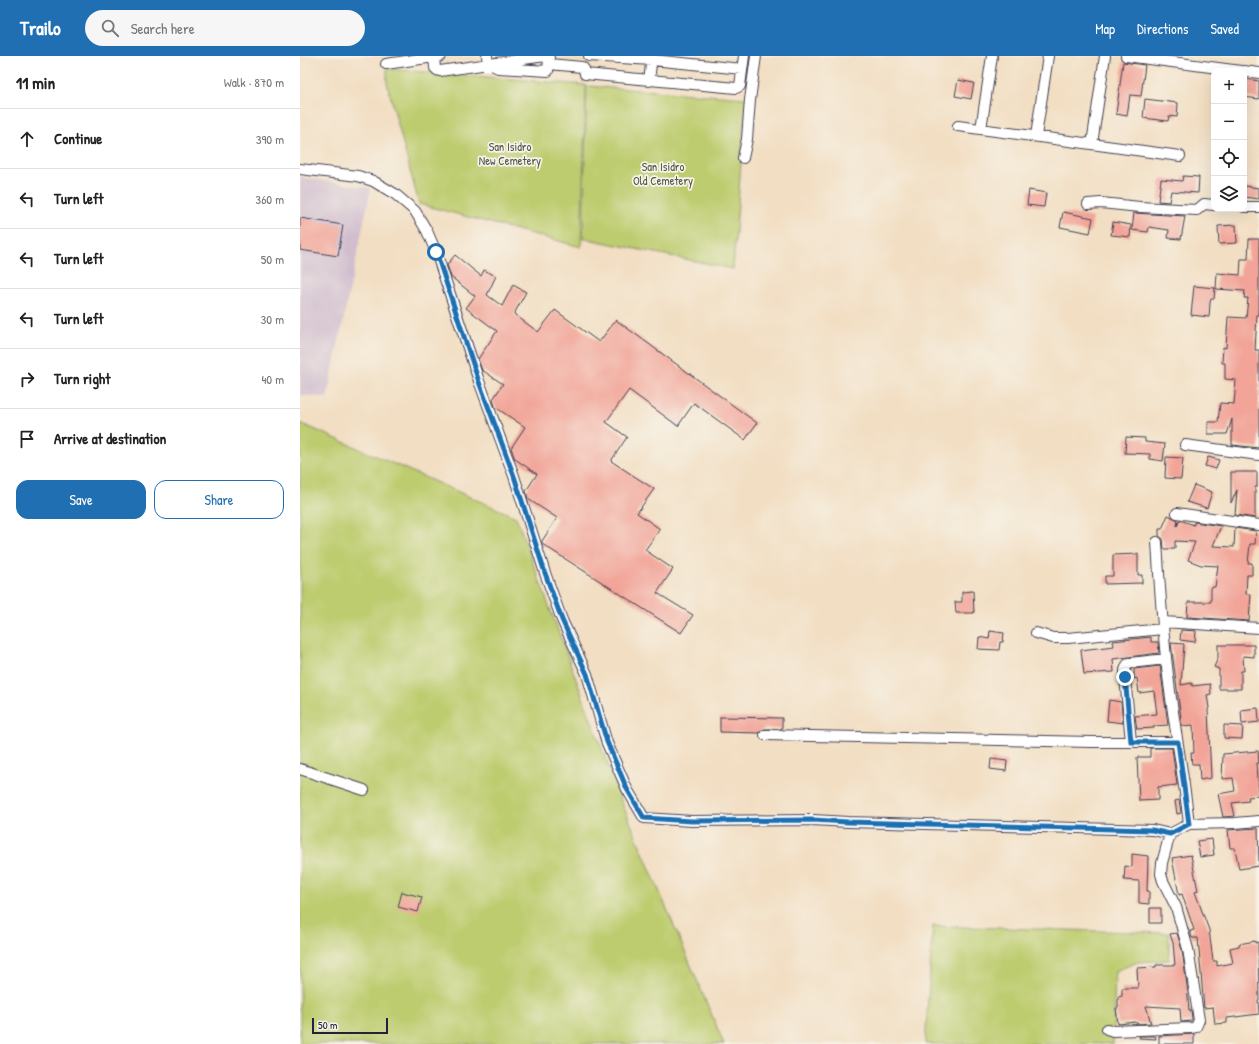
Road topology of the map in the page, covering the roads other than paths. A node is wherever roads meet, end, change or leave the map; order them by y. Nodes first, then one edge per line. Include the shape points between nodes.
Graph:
1 (438, 56) edge
2 (589, 56) edge
3 (744, 56) edge
4 (756, 56) edge
5 (992, 56) edge
6 (1048, 56) edge
7 (1105, 56) edge
8 (1126, 56) edge
9 (621, 57) edge
10 (652, 58) edge
11 (548, 59) edge
12 (488, 60) edge
13 (386, 64) dead end
14 (1220, 68) edge
15 (742, 69) junction
16 (1247, 72) edge
17 (1259, 73) edge
18 (621, 78) junction
19 (649, 81) junction
20 (958, 126) dead end
21 (981, 129) junction
22 (1036, 136) junction
23 (1092, 144) junction
24 (1180, 156) dead end
25 (743, 158) dead end
26 (300, 169) edge
27 (1088, 204) dead end
28 (1211, 205) edge
29 (1247, 207) edge
30 (1259, 207) edge
31 (1185, 446) dead end
32 (1259, 455) edge
33 (1177, 513) dead end
34 (1259, 524) edge
35 (1157, 542) dead end
36 (1163, 625) junction
37 (1259, 628) edge
38 (1036, 633) dead end
39 (1166, 659) junction
40 (765, 735) dead end
41 (1131, 742) junction
42 (1178, 742) junction
43 (300, 768) edge
44 (364, 790) dead end
45 (1259, 821) edge
46 (1189, 824) junction
47 (1170, 834) junction
48 (1106, 1029) dead end

1 - 12 street via 437,70
1 - 13 street
2 - 9 street
3 - 15 street
4 - 25 street
5 - 21 street
6 - 22 street
7 - 23 street
8 - 14 street
9 - 10 street
9 - 18 street
10 - 15 street
10 - 19 street
11 - 12 street
11 - 12 street via 548,71 498,68
11 - 18 street via 582,67 586,74
15 - 19 street via 740,86 736,88
16 - 17 street
18 - 19 street
20 - 21 street
21 - 22 street
22 - 23 street
23 - 24 street
26 - 47 street via 358,176 373,181 395,194 415,211 427,231 514,476 545,573 562,620 587,674 607,742 627,789 644,818 1152,830
27 - 28 street via 1197,210 1204,204
29 - 30 street
31 - 32 street
33 - 34 street
35 - 36 street
36 - 37 street
36 - 38 street via 1068,638 1053,638
36 - 39 street
39 - 41 street via 1127,665 1125,670
39 - 42 street
40 - 41 street
41 - 42 street
42 - 46 street
43 - 44 street
45 - 46 street
46 - 47 street
47 - 48 street via 1161,874 1176,907 1188,949 1200,1020 1196,1027 1191,1028 1113,1031

